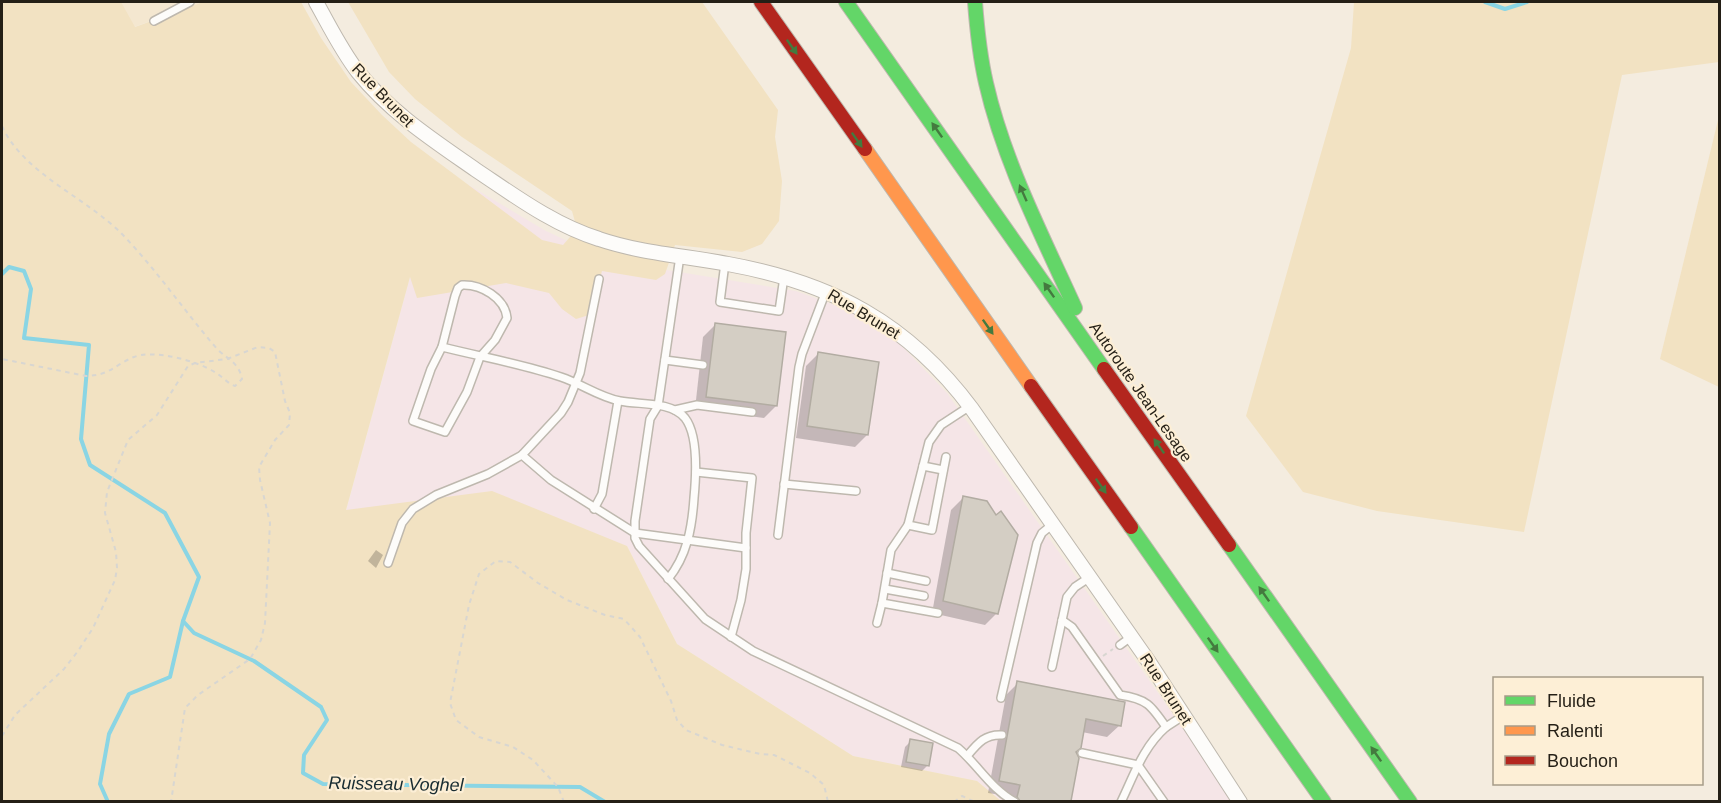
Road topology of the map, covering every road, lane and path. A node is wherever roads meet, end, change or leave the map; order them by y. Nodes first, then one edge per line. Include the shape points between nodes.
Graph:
1 (190, 2) edge
2 (316, 2) edge
3 (760, 2) edge
4 (846, 2) edge
5 (975, 2) edge
6 (154, 21) dead end
7 (2, 126) edge
8 (680, 256) junction
9 (725, 263) junction
10 (784, 277) junction
11 (599, 279) dead end
12 (826, 291) junction
13 (442, 347) junction
14 (1095, 355) junction
15 (480, 357) junction
16 (227, 358) junction
17 (2, 359) edge
18 (664, 360) junction
19 (195, 363) junction
20 (703, 365) dead end
21 (577, 384) junction
22 (618, 401) junction
23 (658, 406) junction
24 (970, 406) junction
25 (675, 410) junction
26 (752, 412) dead end
27 (522, 455) junction
28 (946, 457) dead end
29 (923, 466) junction
30 (944, 470) junction
31 (696, 472) junction
32 (784, 484) junction
33 (856, 491) dead end
34 (594, 509) junction
35 (1053, 524) junction
36 (908, 525) junction
37 (635, 533) junction
38 (778, 535) dead end
39 (688, 541) junction
40 (746, 548) junction
41 (388, 563) dead end
42 (888, 573) junction
43 (1090, 576) junction
44 (668, 579) junction
45 (926, 581) dead end
46 (885, 589) junction
47 (924, 596) dead end
48 (882, 603) junction
49 (938, 613) dead end
50 (1062, 620) junction
51 (877, 623) dead end
52 (730, 637) junction
53 (1052, 667) dead end
54 (1001, 698) dead end
55 (1183, 716) junction
56 (1166, 727) junction
57 (1002, 735) dead end
58 (2, 736) edge
59 (1082, 753) dead end
60 (967, 756) junction
61 (1138, 765) junction
62 (171, 801) edge
63 (564, 801) edge
64 (828, 801) edge
65 (954, 801) edge
66 (975, 801) edge
67 (1015, 801) edge
68 (1121, 801) edge
69 (1164, 801) edge
70 (1240, 801) edge
71 (1323, 801) edge
72 (1410, 801) edge

1 - 6 lane
2 - 8 street, Rue Brunet via 359,73 396,112 429,138 516,198 574,230 607,242
3 -> 71 highway
14 -> 4 highway, Autoroute Jean-Lesage
14 -> 5 highway via 998,131 978,53
7 - 16 path via 8,140 35,166 120,232
8 - 9 street, Rue Brunet
8 - 18 lane
9 - 10 street, Rue Brunet
9 - 10 lane via 720,302 779,311
10 - 12 street, Rue Brunet
11 - 21 lane
12 - 24 street, Rue Brunet via 866,311 914,346
12 - 32 lane via 799,367
13 - 15 lane
13 - 15 lane via 458,288 477,286 501,302 507,318
13 - 15 lane via 430,369 413,421 445,432 467,392
72 -> 14 highway, Autoroute Jean-Lesage
15 - 21 lane
16 - 19 path
16 - 19 path via 240,370 242,379 235,386
16 - 62 path via 258,347 275,352 290,413 288,425 259,467 270,523 265,624 250,659 185,708
17 - 19 path via 86,376 100,375 135,356 154,354
18 - 20 lane
18 - 23 lane
19 - 58 path via 188,366 157,415 128,440 107,492 105,513 117,568 93,628 71,660 15,715
21 - 22 lane
21 - 27 lane via 561,413
22 - 23 lane
22 - 34 lane via 602,494
23 - 25 lane
23 - 37 lane via 650,419
24 - 29 lane via 935,431
24 - 35 street, Rue Brunet
25 - 26 lane via 697,405
25 - 31 lane via 686,419
27 - 34 lane
27 - 41 lane via 418,505 406,516
28 - 30 lane
29 - 30 lane
29 - 36 lane
30 - 36 lane via 932,530
31 - 39 lane
31 - 40 lane via 752,478
32 - 33 lane
32 - 38 lane
34 - 37 lane
35 - 43 street, Rue Brunet
35 - 54 lane via 1037,543
36 - 42 lane via 891,550
37 - 39 lane
37 - 44 lane via 639,546
39 - 40 lane
39 - 44 lane
40 - 52 lane via 741,600
42 - 45 lane
42 - 46 lane
43 - 50 lane via 1070,591
43 - 55 street, Rue Brunet via 1126,641
44 - 52 lane via 705,619
46 - 47 lane
46 - 48 lane
48 - 49 lane
48 - 51 lane
50 - 53 lane
50 - 56 lane via 1072,627 1118,693 1148,702
52 - 60 lane via 945,741
55 - 56 lane
55 - 70 street, Rue Brunet
56 - 61 lane via 1149,744
57 - 60 lane via 985,738
59 - 61 lane
60 - 67 lane via 999,792
61 - 68 lane
61 - 69 lane
63 - 64 path via 558,787 533,760 513,747 479,737 456,720 450,703 479,574 496,561 510,562 567,600 624,619 640,637 677,720 686,730 722,745 774,755 810,772 824,785
65 - 66 path via 962,796

